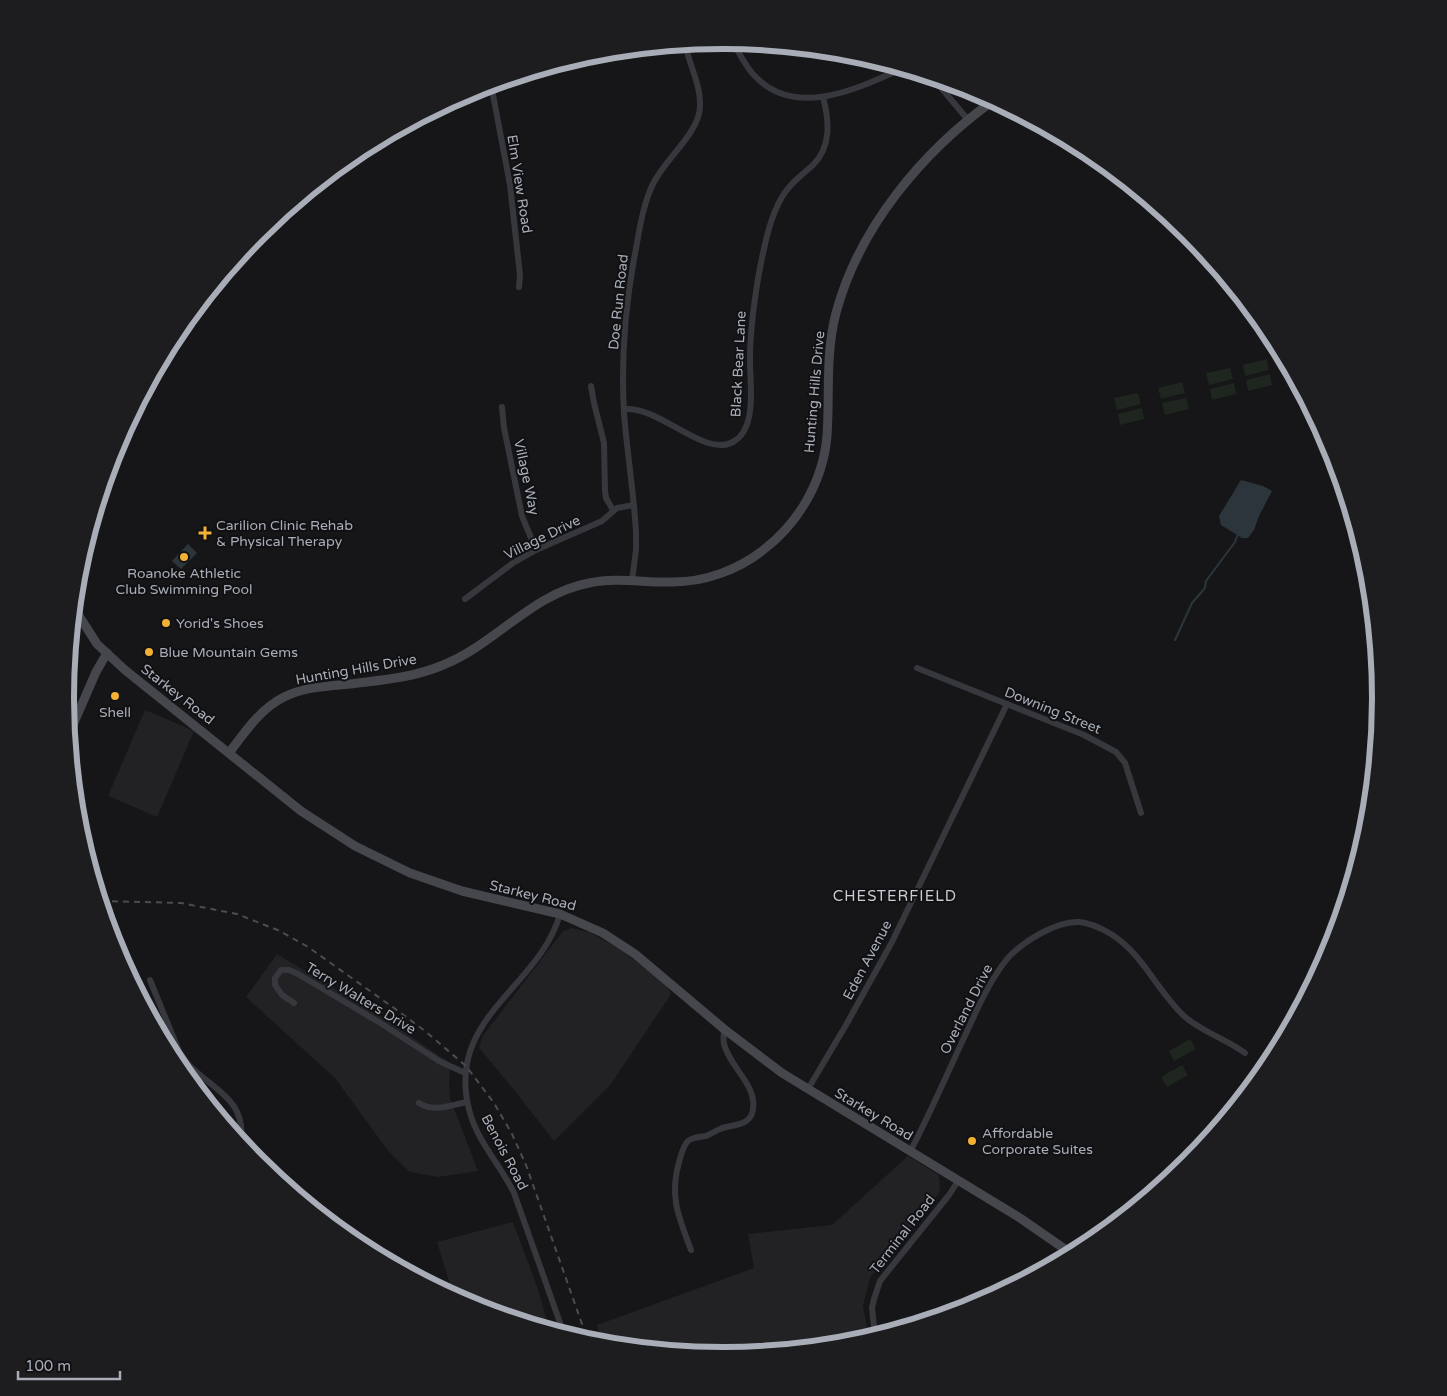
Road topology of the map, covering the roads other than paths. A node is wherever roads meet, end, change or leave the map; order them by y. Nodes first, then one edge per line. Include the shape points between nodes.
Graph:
1 (737, 49) edge
2 (687, 50) edge
3 (894, 72) edge
4 (939, 86) edge
5 (492, 91) edge
6 (823, 97) junction
7 (988, 105) edge
8 (968, 121) junction
9 (519, 287) dead end
10 (591, 386) dead end
11 (502, 407) dead end
12 (624, 408) junction
13 (634, 505) junction
14 (613, 510) junction
15 (536, 550) junction
16 (632, 581) junction
17 (465, 599) dead end
18 (80, 617) edge
19 (107, 653) junction
20 (917, 668) dead end
21 (1007, 704) junction
22 (75, 720) edge
23 (229, 753) junction
24 (1141, 813) dead end
25 (560, 914) junction
26 (150, 980) dead end
27 (294, 1003) dead end
28 (724, 1029) junction
29 (1245, 1053) dead end
30 (465, 1073) junction
31 (808, 1089) junction
32 (467, 1102) junction
33 (419, 1103) dead end
34 (241, 1132) edge
35 (910, 1152) junction
36 (958, 1181) junction
37 (1065, 1249) edge
38 (691, 1250) dead end
39 (561, 1327) edge
40 (874, 1329) edge

1 - 6 street via 752,73 768,87 793,97
2 - 12 street, Doe Run Road via 699,94 699,114 693,129 652,184 642,218 627,309
3 - 6 street
4 - 8 street
5 - 9 street, Elm View Road via 510,185
6 - 12 street, Black Bear Lane via 828,120 826,143 819,158 795,180 781,199 763,254 752,314 750,414 745,429 735,440 717,445 700,440 642,410
7 - 8 main road, Hunting Hills Drive
8 - 16 main road, Hunting Hills Drive via 902,188 849,274 830,346 824,457 812,490 797,515 761,552 725,572 688,581
10 - 14 street via 604,443 606,498
11 - 15 street, Village Way via 522,516
12 - 13 street, Doe Run Road
13 - 14 street, Village Drive
13 - 16 street, Doe Run Road via 636,550
14 - 15 street, Village Drive via 602,521
15 - 17 street, Village Drive
16 - 23 main road, Hunting Hills Drive via 589,583 554,594 474,649 426,672 324,686 282,698 264,711
18 - 19 main road, Starkey Road
19 - 22 main road
19 - 23 main road, Starkey Road
20 - 21 street, Downing Street
21 - 24 street, Downing Street via 1084,735 1116,752 1125,763
21 - 31 street, Eden Avenue via 892,942
23 - 25 main road, Starkey Road via 305,814 379,859 462,891
25 - 28 main road, Starkey Road via 603,933 635,954
25 - 30 street, Benois Road via 549,941 488,1015 472,1046
26 - 34 street via 179,1051 192,1069 231,1100
27 - 30 street, Terry Walters Drive via 274,986 280,970 298,974 398,1033 439,1062
28 - 31 main road, Starkey Road
28 - 38 street via 724,1044 750,1090 753,1109 743,1123 696,1138 683,1148 676,1171 674,1195 677,1214
29 - 35 street, Overland Drive via 1185,1017 1135,954 1112,935 1089,924 1066,924 1024,944 998,972
30 - 32 street, Benois Road
31 - 35 main road, Starkey Road
32 - 33 street via 437,1109
32 - 39 street, Benois Road via 475,1128 514,1193
35 - 36 main road, Starkey Road
36 - 37 main road, Starkey Road
36 - 40 street, Terminal Road via 880,1281 872,1308

